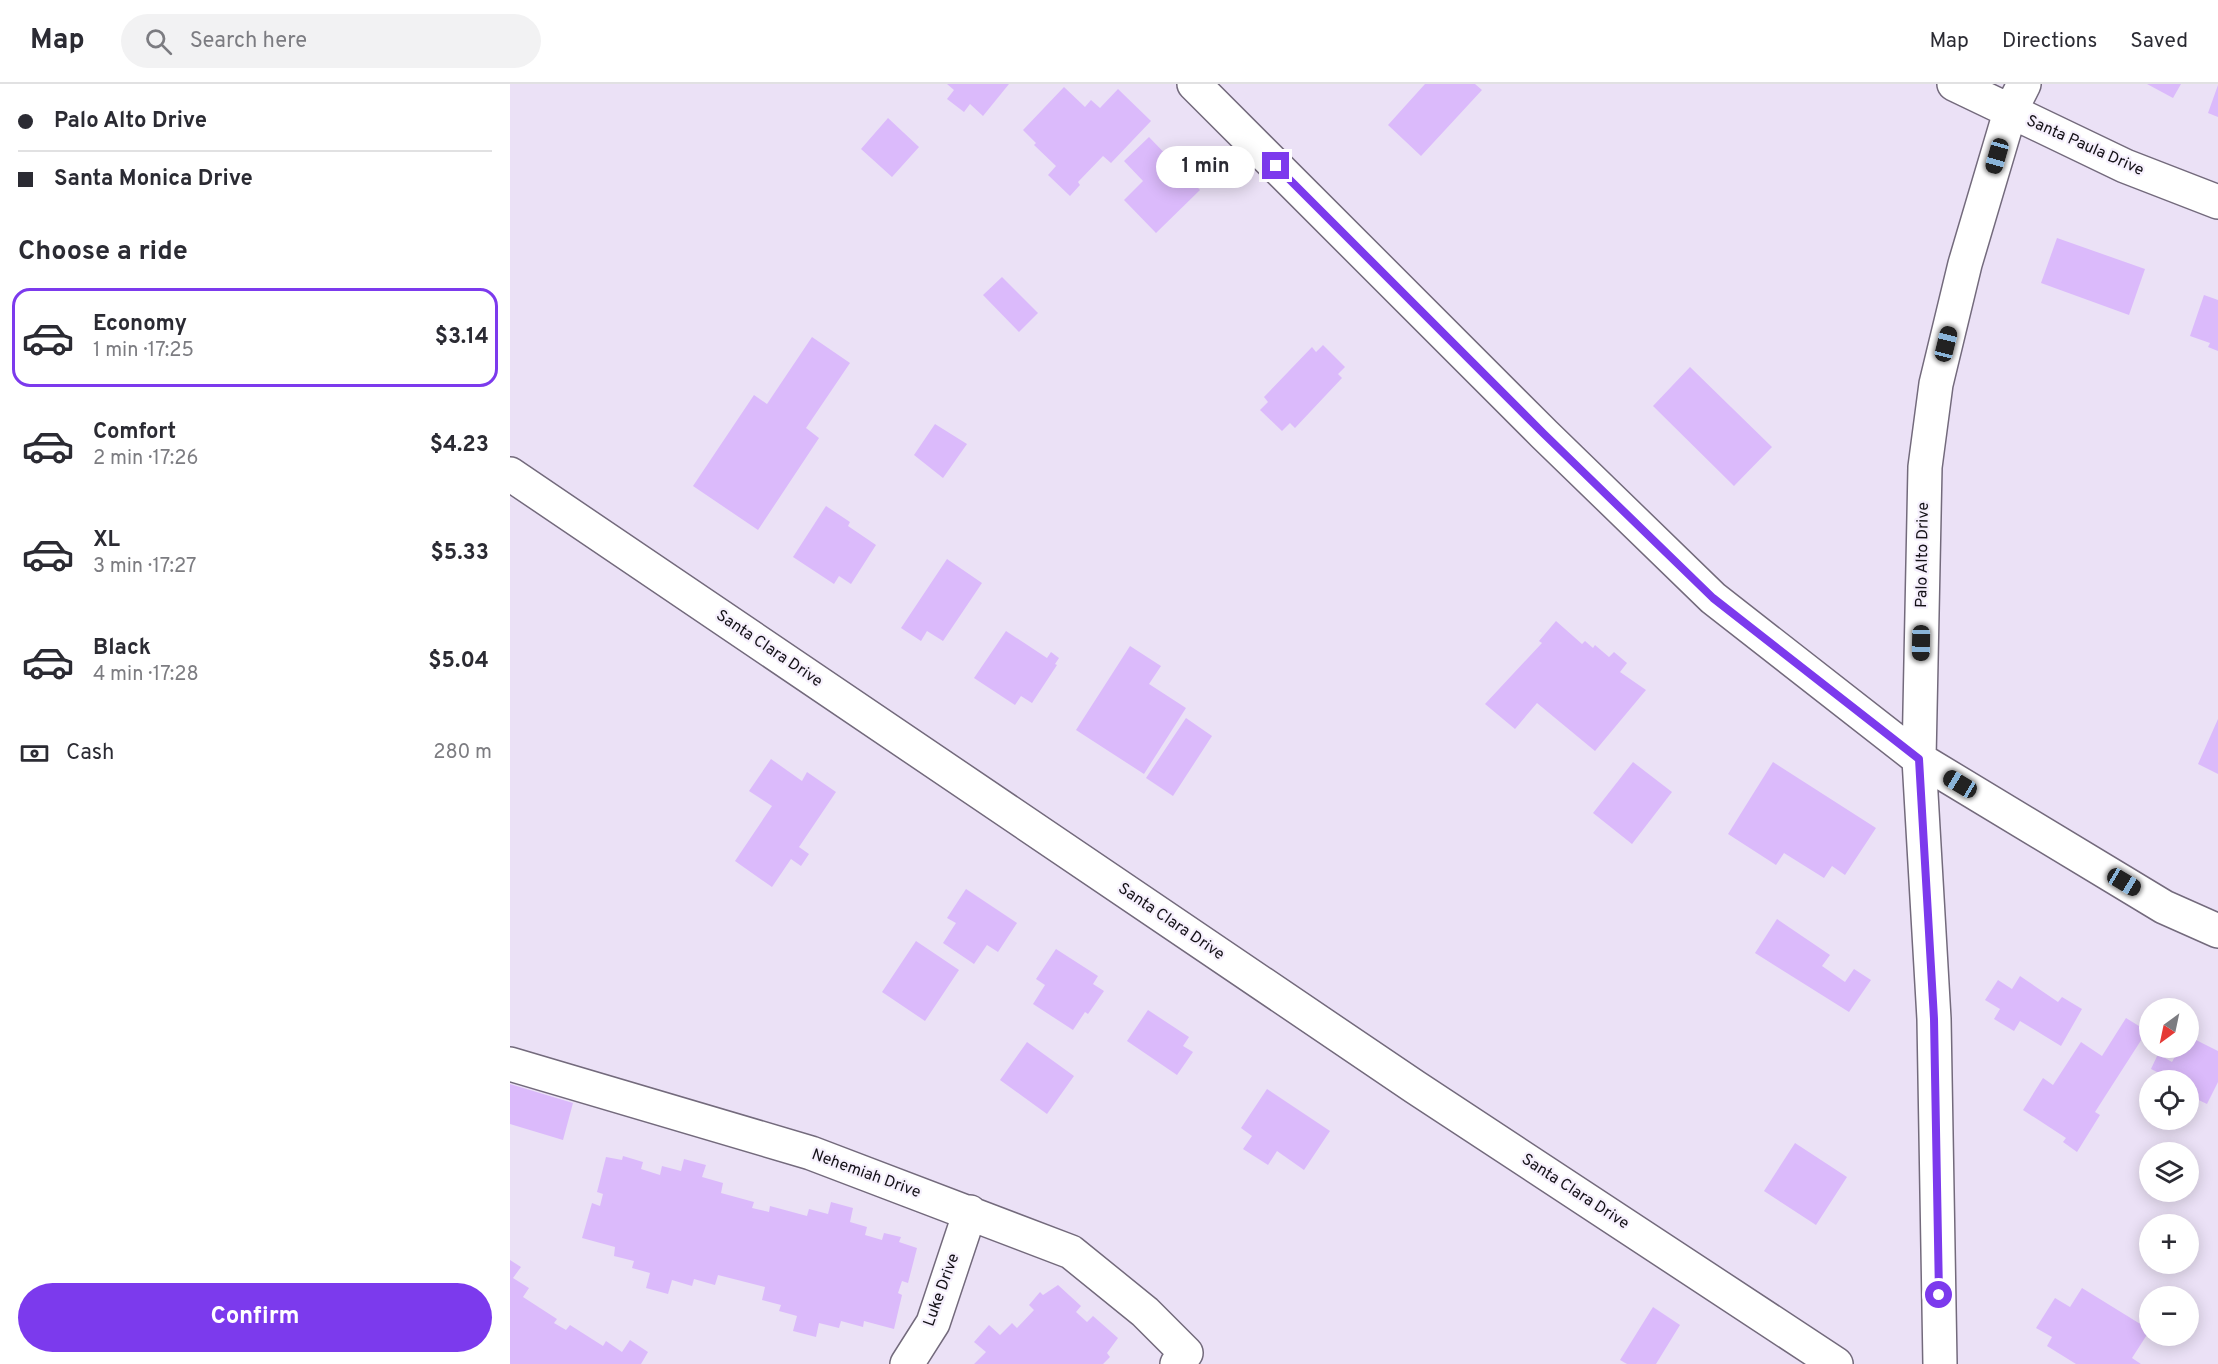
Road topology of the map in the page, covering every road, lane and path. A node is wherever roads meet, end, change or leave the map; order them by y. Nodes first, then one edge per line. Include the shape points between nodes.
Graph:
1 (1194, 84) edge
2 (1954, 84) edge
3 (2017, 98) edge
4 (2218, 202) edge
5 (510, 474) edge
6 (1919, 759) junction
7 (2218, 931) edge
8 (510, 1064) edge
9 (970, 1212) junction
10 (1182, 1359) edge
11 (907, 1364) edge
12 (1836, 1364) edge
13 (1940, 1364) edge

1 - 6 street via 1713,598
2 - 3 street, Santa Paula Drive
3 - 4 street, Santa Paula Drive via 2125,166
3 - 6 street, Palo Alto Drive via 1965,264 1936,384 1925,467
5 - 12 street, Santa Clara Drive via 1415,1087
6 - 7 street via 2164,907
6 - 13 street, Palo Alto Drive via 1934,1019
8 - 9 street, Nehemiah Drive via 811,1153
9 - 10 street, Nehemiah Drive via 1071,1251 1145,1312
9 - 11 street, Luke Drive via 933,1323

